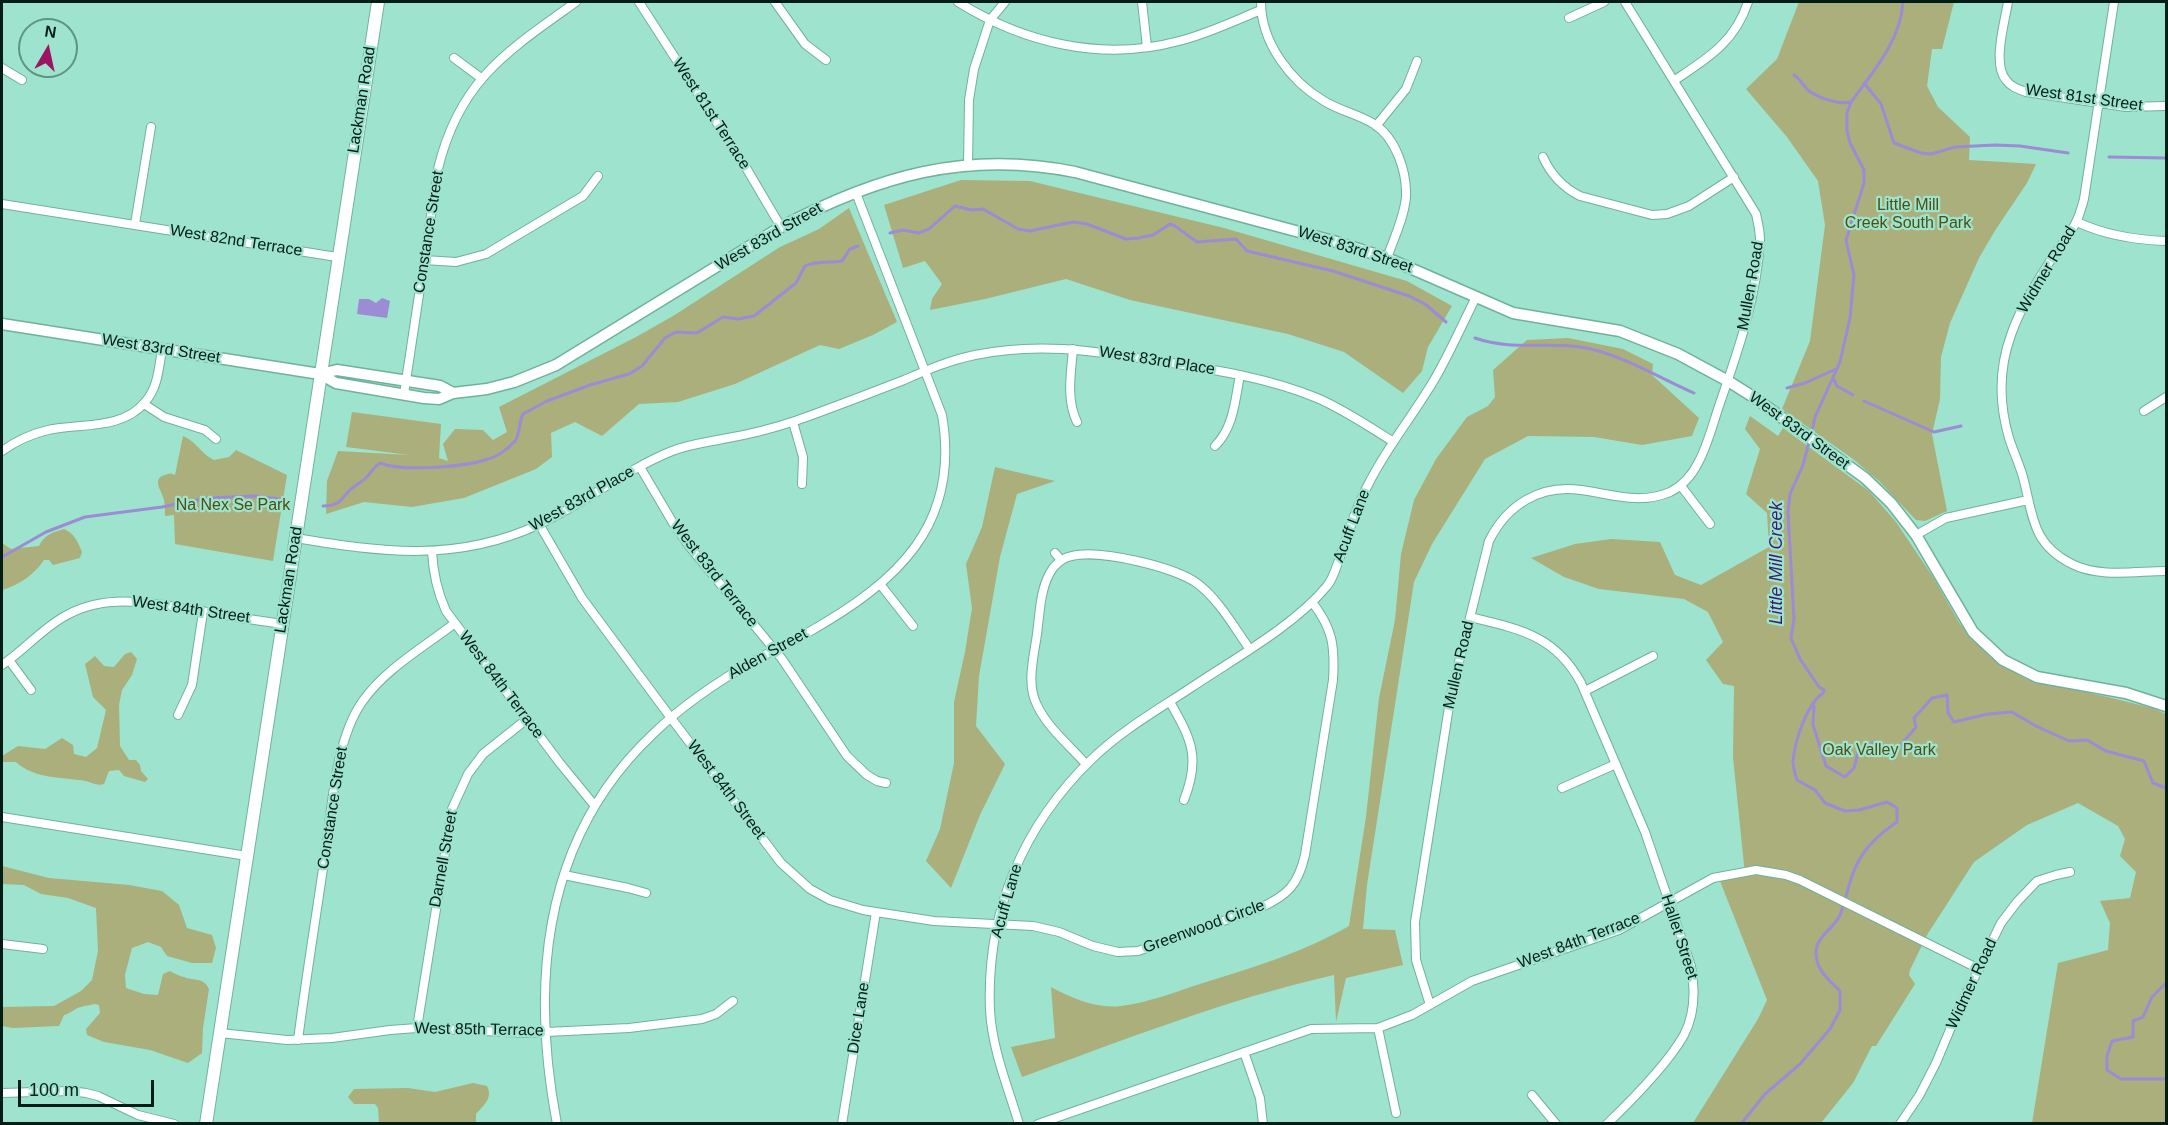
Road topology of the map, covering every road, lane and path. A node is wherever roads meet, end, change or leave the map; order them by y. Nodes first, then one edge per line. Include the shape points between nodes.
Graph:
1 (378, 2) edge
2 (576, 2) edge
3 (639, 2) edge
4 (775, 2) edge
5 (958, 2) edge
6 (1005, 2) edge
7 (1142, 2) edge
8 (1604, 2) edge
9 (1625, 2) edge
10 (1748, 2) edge
11 (2008, 2) edge
12 (2114, 2) edge
13 (1261, 6) edge
14 (1569, 18) dead end
15 (990, 20) junction
16 (1147, 47) junction
17 (454, 58) dead end
18 (826, 60) dead end
19 (1417, 61) dead end
20 (2, 68) edge
21 (481, 78) junction
22 (22, 80) dead end
23 (1675, 80) junction
24 (2099, 104) junction
25 (2166, 106) edge
26 (1376, 126) junction
27 (151, 127) dead end
28 (1543, 157) dead end
29 (969, 165) junction
30 (598, 176) dead end
31 (1734, 177) junction
32 (856, 192) junction
33 (2, 204) edge
34 (2077, 222) junction
35 (135, 225) junction
36 (781, 227) junction
37 (2166, 241) edge
38 (338, 256) junction
39 (1387, 258) junction
40 (424, 261) junction
41 (1476, 297) junction
42 (2, 324) edge
43 (162, 349) junction
44 (1073, 349) junction
45 (925, 371) junction
46 (320, 374) junction
47 (1240, 375) junction
48 (406, 381) junction
49 (1728, 381) junction
50 (453, 393) junction
51 (404, 394) junction
52 (2166, 397) edge
53 (144, 404) junction
54 (2144, 411) dead end
55 (793, 422) junction
56 (1077, 422) dead end
57 (216, 439) dead end
58 (1392, 441) junction
59 (1215, 446) dead end
60 (2, 451) edge
61 (640, 467) junction
62 (801, 484) dead end
63 (1681, 486) junction
64 (2028, 500) junction
65 (539, 524) junction
66 (1710, 524) dead end
67 (1916, 535) junction
68 (295, 538) junction
69 (432, 551) junction
70 (2166, 571) edge
71 (880, 584) junction
72 (1312, 602) junction
73 (203, 612) junction
74 (1470, 617) junction
75 (455, 623) junction
76 (282, 624) junction
77 (913, 626) dead end
78 (1249, 648) junction
79 (774, 650) junction
80 (1653, 656) dead end
81 (5, 662) edge
82 (31, 690) dead end
83 (1585, 691) junction
84 (1170, 702) junction
85 (2166, 706) edge
86 (178, 715) dead end
87 (671, 718) junction
88 (527, 719) junction
89 (1616, 764) junction
90 (1086, 765) junction
91 (886, 783) dead end
92 (1562, 788) dead end
93 (1184, 800) dead end
94 (595, 806) junction
95 (2, 817) edge
96 (247, 856) junction
97 (2070, 872) dead end
98 (564, 874) junction
99 (646, 893) dead end
100 (1668, 903) junction
101 (876, 912) junction
102 (999, 923) junction
103 (2, 944) edge
104 (43, 949) dead end
105 (1979, 969) junction
106 (733, 1000) dead end
107 (1430, 1005) junction
108 (417, 1028) junction
109 (1378, 1028) junction
110 (544, 1032) junction
111 (220, 1033) junction
112 (298, 1040) junction
113 (1244, 1052) junction
114 (2, 1093) edge
115 (1532, 1095) dead end
116 (1396, 1113) dead end
117 (137, 1119) edge
118 (1904, 1122) edge
119 (174, 1124) edge
120 (206, 1124) edge
121 (557, 1124) edge
122 (842, 1124) edge
123 (1019, 1124) edge
124 (1038, 1124) edge
125 (1263, 1124) edge
126 (1556, 1124) edge
127 (1607, 1124) edge

1 - 38 main road, Lackman Road
2 - 21 street, Constance Street via 523,40
3 - 36 street, West 81st Terrace
4 - 18 street via 805,44
5 - 15 street
6 - 15 street
7 - 16 street
8 - 14 street
9 - 23 street, Mullen Road
10 - 23 street via 1725,43
11 - 24 street, West 81st Street via 2000,56 2005,79 2026,92
12 - 24 street, Widmer Road
13 - 16 street via 1200,35
13 - 26 street via 1273,46 1293,76 1325,102
15 - 16 street via 1062,45 1118,50
15 - 29 street via 970,90
17 - 21 street
19 - 26 street via 1406,89
20 - 22 street
21 - 40 street, Constance Street via 460,108 445,142
23 - 31 street, Mullen Road
24 - 25 street, West 81st Street
24 - 34 street, Widmer Road
26 - 39 street via 1398,155 1406,186 1405,206
27 - 35 street
28 - 31 street via 1557,179 1580,196 1652,215 1680,211
29 - 32 street, West 83rd Street via 894,179
29 - 39 street, West 83rd Street via 1016,163 1075,172
30 - 40 street via 583,196 486,254 456,262
31 - 49 street, Mullen Road via 1756,214 1760,241 1750,308
32 - 36 street, West 83rd Street
32 - 45 street, Alden Street
33 - 35 street, West 82nd Terrace
34 - 37 street via 2127,237
34 - 64 street, Widmer Road via 2024,305 2004,360 2005,419
35 - 38 street, West 82nd Terrace
36 - 50 street, West 83rd Street via 556,365 514,382
38 - 46 main road, Lackman Road
39 - 41 street, West 83rd Street
40 - 48 street, Constance Street
41 - 49 street, West 83rd Street via 1521,315 1620,331 1678,354
41 - 58 street, Acuff Lane via 1436,376
42 - 43 street, West 83rd Street
43 - 46 street, West 83rd Street
43 - 53 street via 156,382
44 - 45 street, West 83rd Place via 1002,350
44 - 47 street, West 83rd Place
44 - 56 street via 1070,395
45 - 55 street, West 83rd Place
45 - 71 street, Alden Street via 942,414 947,450 943,482 931,521 919,542
46 - 48 street, West 83rd Street via 337,370
46 - 51 street, West 83rd Street via 336,383
46 - 68 main road, Lackman Road
47 - 58 street, West 83rd Place via 1318,399
47 - 59 street via 1228,429
48 - 50 street, West 83rd Street via 440,386
48 - 51 street, Constance Street
49 - 63 street, Mullen Road via 1698,464
49 - 67 street, West 83rd Street via 1865,478
50 - 51 street, West 83rd Street via 439,399
52 - 54 street
53 - 57 street via 164,417 205,430
53 - 60 street via 113,422 46,430
55 - 61 street, West 83rd Place via 683,447
55 - 62 street via 803,457
58 - 72 street, Acuff Lane via 1360,500 1329,584
61 - 65 street, West 83rd Place
61 - 79 street, West 83rd Terrace via 689,546
63 - 66 street
63 - 74 street, Mullen Road via 1660,496 1633,499 1561,489 1520,502 1496,526 1489,541
64 - 67 street via 1946,518
64 - 70 street via 2040,535 2070,563 2102,572
65 - 69 street, West 83rd Place via 493,541
65 - 87 street, West 84th Street via 582,598
67 - 85 street, West 83rd Street via 1973,632 2003,660 2037,677 2126,693
68 - 69 street, West 83rd Place via 392,552
68 - 76 main road, Lackman Road
69 - 75 street, West 84th Terrace via 436,587
71 - 77 street
71 - 79 street, Alden Street
72 - 78 street, Acuff Lane
72 - 102 street, Greenwood Circle via 1326,622 1335,654 1305,855 1292,888 1260,908 1131,952 1093,946 1033,926
73 - 76 street, West 84th Street
73 - 81 street, West 84th Street via 135,602 94,605 58,620
73 - 86 street via 192,685
74 - 83 street, Hallet Street via 1542,639 1572,667
74 - 107 street, Mullen Road via 1450,693 1415,922 1416,960
75 - 88 street, West 84th Terrace
75 - 112 street, Constance Street via 377,684 361,703 345,735
76 - 96 main road, Lackman Road
78 - 84 street, Acuff Lane
78 - 90 street via 1215,600 1184,575 1167,568 1101,556 1058,556 1043,592 1032,690 1045,718
79 - 87 street, Alden Street via 724,679
79 - 91 street, West 83rd Terrace via 847,756 867,775
80 - 83 street
81 - 82 street, West 84th Street
83 - 89 street, Hallet Street
84 - 90 street, Acuff Lane via 1119,736
84 - 93 street via 1187,733 1193,757 1192,779
87 - 94 street, Alden Street via 635,751
87 - 101 street, West 84th Street via 795,877 830,900
88 - 94 street, West 84th Terrace
88 - 108 street, Darnell Street via 483,754 468,774 452,809
89 - 92 street
89 - 100 street, Hallet Street via 1645,832
90 - 102 street, Acuff Lane via 1057,795 1033,832 1016,865
94 - 98 street, Alden Street
95 - 96 street
96 - 111 main road, Lackman Road
97 - 105 street, Widmer Road via 2037,881 2017,902 2001,923
98 - 99 street
98 - 110 street, Alden Street via 548,941
100 - 105 street, West 84th Terrace via 1713,878 1756,870 1786,875
100 - 107 street, West 84th Terrace via 1618,930 1472,981
100 - 127 street, Hallet Street via 1691,966 1695,988 1691,1013 1685,1034 1669,1056 1634,1099
101 - 102 street, West 84th Street via 934,921
101 - 122 street, Dice Lane
102 - 123 street, Acuff Lane via 990,1011 996,1048
103 - 104 street
105 - 118 street, Widmer Road
106 - 110 street, West 85th Terrace via 716,1014 702,1019
107 - 109 street, West 84th Terrace
108 - 110 street, West 85th Terrace
108 - 112 street, West 85th Terrace
109 - 113 street, West 84th Terrace via 1311,1029
109 - 116 street
110 - 121 street, Alden Street
111 - 112 street, West 85th Terrace
111 - 120 main road, Lackman Road
113 - 124 street, West 84th Terrace
113 - 125 street via 1260,1098
114 - 117 street via 78,1091 98,1096
115 - 126 street
117 - 119 street

